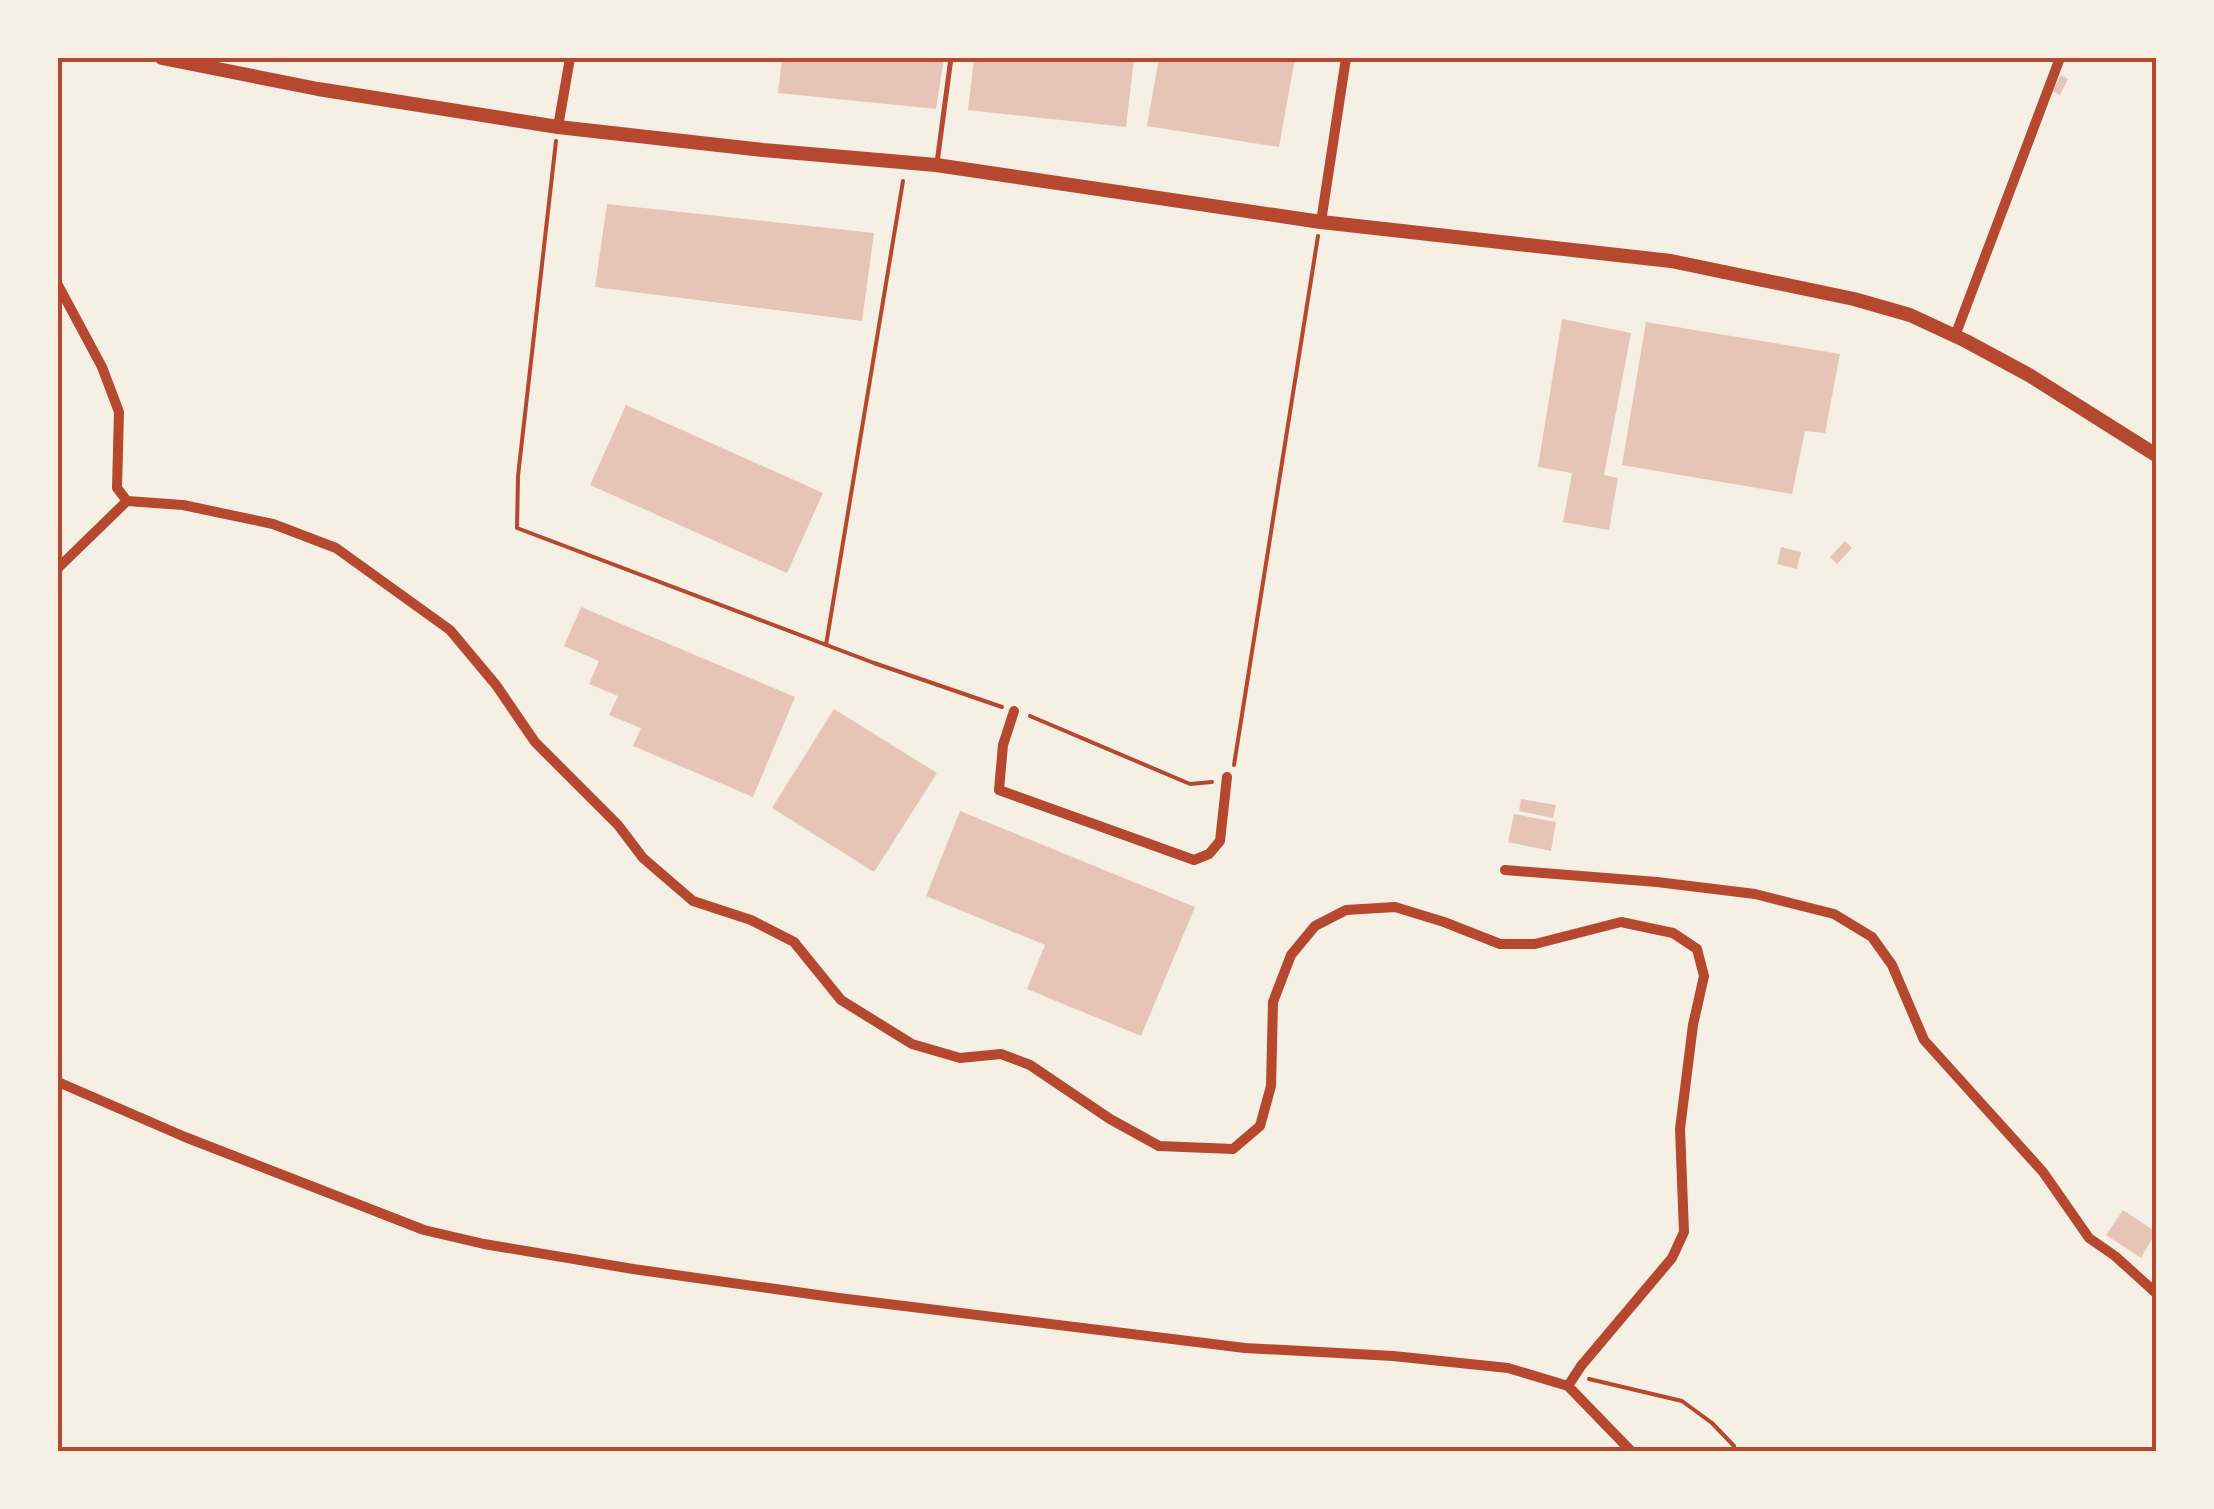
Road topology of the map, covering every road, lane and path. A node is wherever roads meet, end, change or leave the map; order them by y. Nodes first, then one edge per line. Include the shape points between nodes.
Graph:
1 (162, 58) edge
2 (570, 58) edge
3 (951, 58) edge
4 (1346, 58) edge
5 (2060, 58) edge
6 (558, 127) junction
7 (906, 163) junction
8 (936, 166) junction
9 (1321, 222) junction
10 (58, 285) edge
11 (1955, 336) junction
12 (2156, 456) edge
13 (126, 501) junction
14 (58, 568) edge
15 (826, 645) junction
16 (1014, 711) junction
17 (1227, 777) junction
18 (1505, 870) dead end
19 (58, 1082) edge
20 (2156, 1293) edge
21 (1568, 1386) junction
22 (1619, 1447) edge
23 (1632, 1452) edge
24 (1736, 1452) edge

1 - 6 street
2 - 6 street
3 - 8 lane
4 - 9 street
5 - 11 street
6 - 7 street
6 - 15 path via 518,476 518,528
7 - 8 street
7 - 15 path
8 - 9 street
9 - 11 street via 1671,261 1854,299
9 - 17 path via 1235,762
10 - 13 street via 119,412 117,488
11 - 12 street
13 - 14 street
13 - 21 street via 273,524 336,548 450,630 535,742 643,858 693,901 794,942 841,1000 912,1044 960,1058 1001,1054 1030,1065 1160,1146 1233,1149 1260,1126 1271,1086 1273,1002 1291,955 1316,926 1346,910 1395,907 1500,944 1535,944 1622,922 1673,933 1697,949 1704,976 1680,1129 1684,1232 1672,1258
15 - 16 path
16 - 17 path via 1190,784
16 - 17 street via 999,790 1194,860 1220,840
18 - 20 street via 1756,894 1834,914 1872,937 1924,1040 2043,1172 2089,1238
19 - 21 street via 424,1230 484,1244 820,1296 1245,1348 1508,1368
21 - 22 street
21 - 24 path via 1588,1379 1682,1402
22 - 23 street

